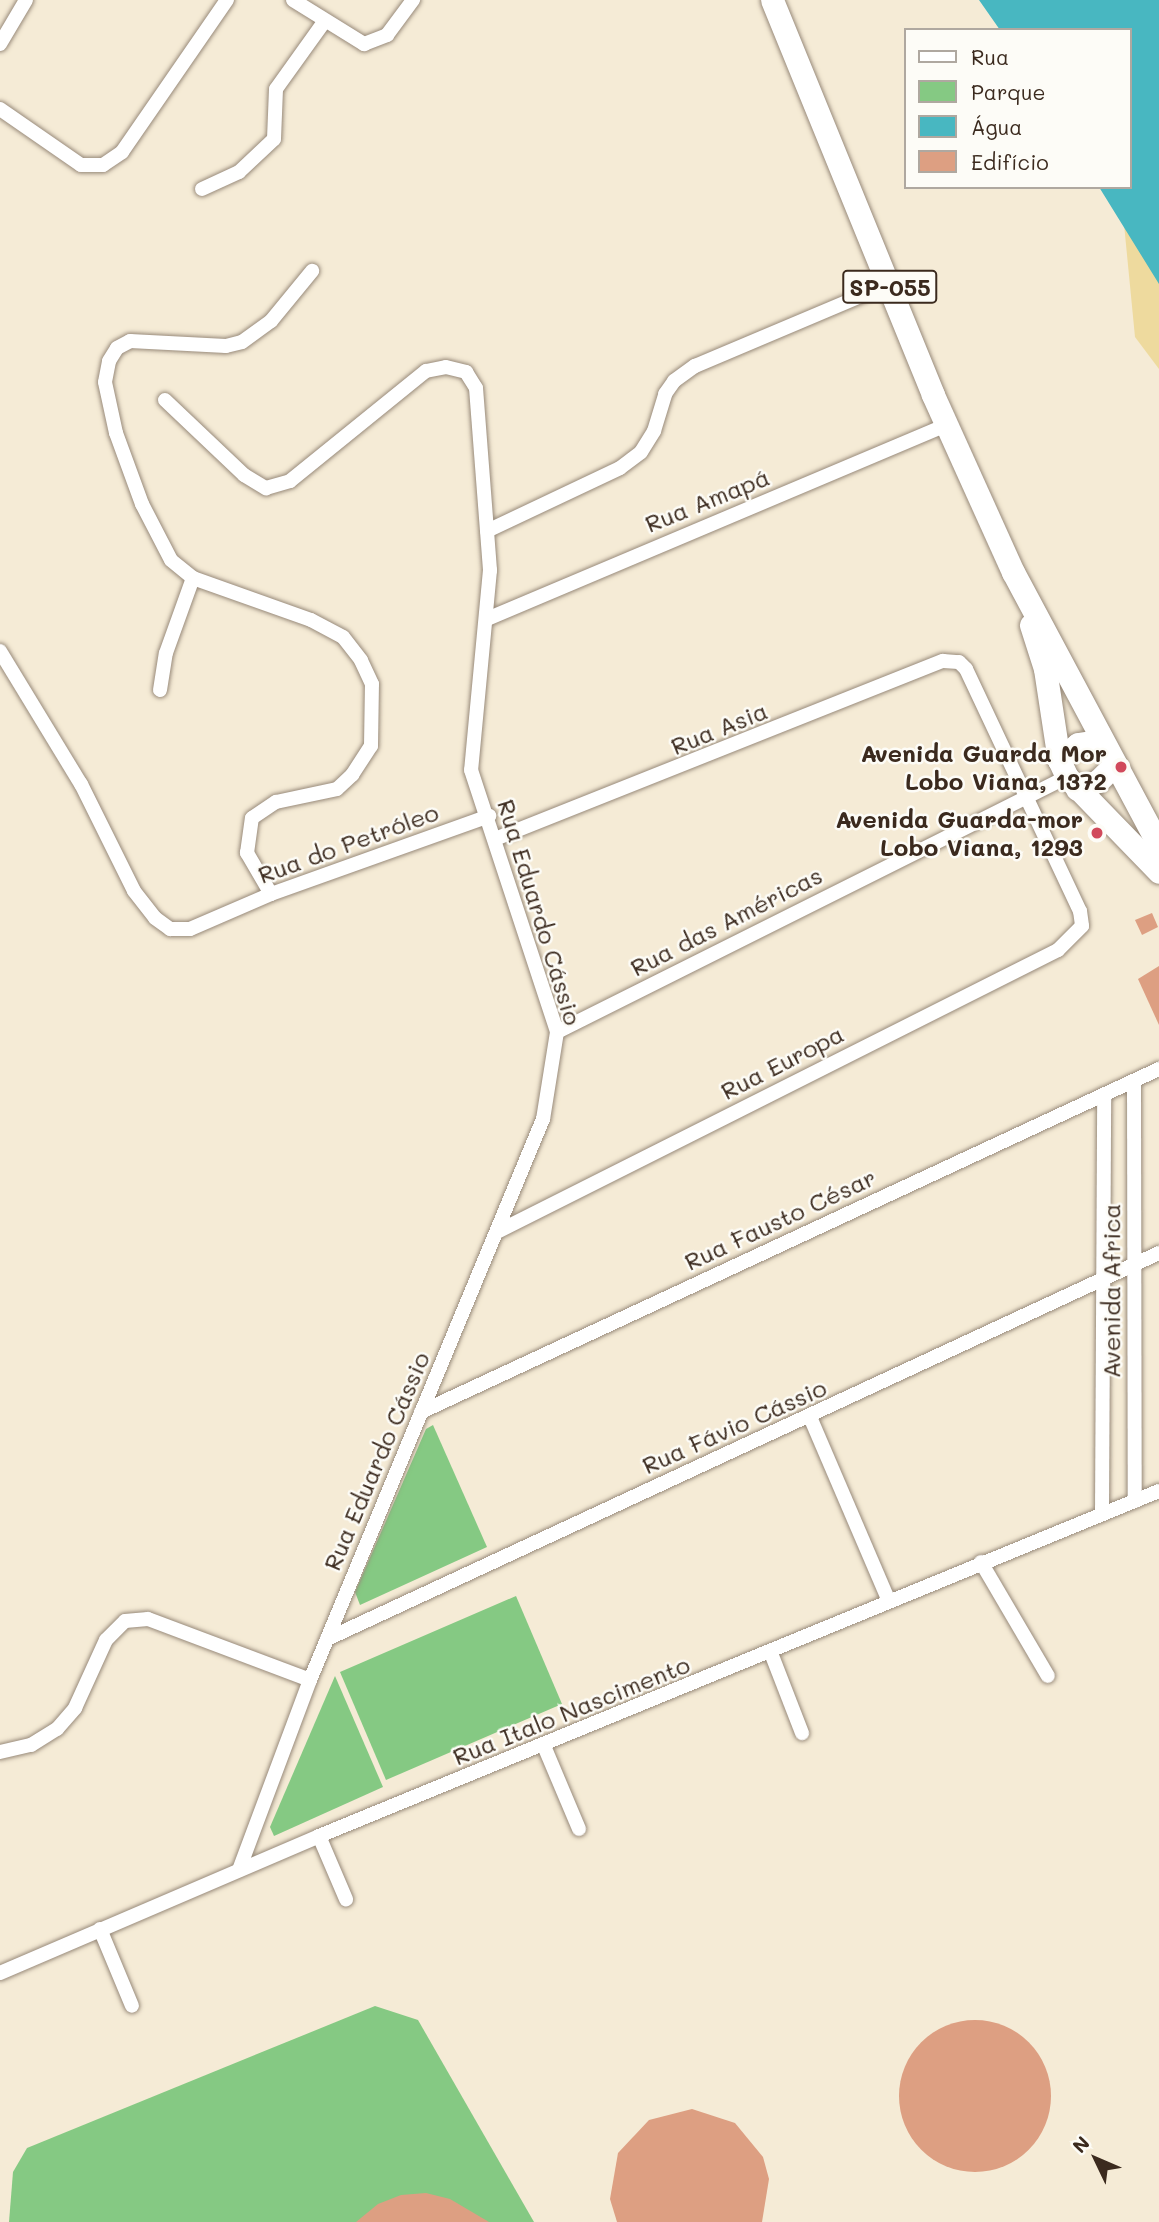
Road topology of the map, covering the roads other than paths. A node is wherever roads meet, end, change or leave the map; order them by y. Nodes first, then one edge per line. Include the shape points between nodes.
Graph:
1 (26, 0) edge
2 (227, 0) edge
3 (293, 0) edge
4 (413, 0) edge
5 (772, 0) edge
6 (324, 22) junction
7 (0, 44) edge
8 (0, 109) edge
9 (202, 189) dead end
10 (312, 271) dead end
11 (889, 284) junction
12 (165, 400) dead end
13 (947, 425) junction
14 (487, 531) junction
15 (1013, 572) junction
16 (193, 578) junction
17 (486, 619) junction
18 (0, 651) edge
19 (160, 690) dead end
20 (1102, 740) junction
21 (1115, 764) junction
22 (1068, 775) junction
23 (1027, 800) junction
24 (489, 816) junction
25 (495, 839) junction
26 (1159, 846) edge
27 (1159, 872) edge
28 (271, 894) junction
29 (557, 1032) junction
30 (1159, 1069) edge
31 (1134, 1082) junction
32 (1104, 1095) junction
33 (497, 1232) junction
34 (1159, 1254) edge
35 (1133, 1266) junction
36 (1105, 1279) junction
37 (421, 1412) junction
38 (810, 1417) junction
39 (1159, 1491) edge
40 (1135, 1501) junction
41 (1102, 1514) junction
42 (981, 1562) junction
43 (889, 1601) junction
44 (327, 1639) junction
45 (771, 1653) junction
46 (1048, 1676) dead end
47 (310, 1680) junction
48 (802, 1733) dead end
49 (544, 1746) junction
50 (0, 1752) edge
51 (579, 1829) dead end
52 (319, 1836) junction
53 (239, 1870) junction
54 (346, 1899) dead end
55 (100, 1929) junction
56 (0, 1973) edge
57 (132, 2006) dead end

1 - 7 street
2 - 8 street via 122,152 103,165 81,165
3 - 6 street
4 - 6 street via 378,41 364,44
5 - 11 main road, SP-055
6 - 9 street via 276,89 274,139 239,172
10 - 16 street via 271,321 242,342 226,346 130,341 117,348 109,361 105,382 116,433 142,504 171,560
11 - 13 main road, SP-055
11 - 14 street via 695,366 664,394 654,431 640,452 620,468
12 - 14 street, Rua Eduardo Cássio via 244,475 266,488 290,481 426,371 446,367 466,372 477,388
13 - 15 main road, SP-055
13 - 17 street, Rua Amapá
14 - 17 street, Rua Eduardo Cássio
15 - 20 main road, SP-055
15 - 22 main road, SP-055 via 1045,669
16 - 19 street via 166,653
16 - 28 street via 311,620 343,637 372,684 371,746 352,775 337,789 276,802 251,818 247,853
17 - 24 street, Rua Eduardo Cássio via 471,770
18 - 28 street, Rua do Petróleo via 81,784 134,891 155,918 170,929 190,929
20 - 21 main road, SP-055
20 - 22 main road via 1078,744
21 - 22 main road via 1098,781
21 - 26 main road, SP-055
22 - 23 street, Rua das Américas
22 - 27 main road
23 - 25 street, Rua Asia via 967,669 959,662 943,661
23 - 29 street, Rua das Américas via 757,929
23 - 33 street, Rua Europa via 1083,926 1058,950
24 - 25 street, Rua Eduardo Cássio
24 - 28 street, Rua do Petróleo
25 - 29 street, Rua Eduardo Cássio
29 - 33 street, Rua Eduardo Cássio via 543,1119
30 - 31 street, Rua Fausto César
31 - 32 street, Rua Fausto César
31 - 35 street, Avenida Africa
32 - 36 street, Avenida Africa
32 - 37 street, Rua Fausto César
33 - 37 street, Rua Eduardo Cássio
34 - 35 street, Rua Fávio Cássio
35 - 36 street, Rua Fávio Cássio
35 - 40 street, Avenida Africa
36 - 38 street, Rua Fávio Cássio
36 - 41 street, Avenida Africa
37 - 44 street, Rua Eduardo Cássio
38 - 43 street
38 - 44 street, Rua Fávio Cássio
39 - 40 street, Rua Italo Nascimento
40 - 41 street, Rua Italo Nascimento
41 - 42 street, Rua Italo Nascimento
42 - 43 street, Rua Italo Nascimento
42 - 46 street
43 - 45 street, Rua Italo Nascimento
44 - 47 street, Rua Eduardo Cássio
45 - 48 street
45 - 49 street, Rua Italo Nascimento
47 - 50 street via 148,1619 125,1621 106,1640 75,1708 57,1729 31,1745
47 - 53 street, Rua Eduardo Cássio
49 - 51 street
49 - 52 street, Rua Italo Nascimento
52 - 53 street, Rua Italo Nascimento
52 - 54 street
53 - 55 street, Rua Italo Nascimento
55 - 56 street, Rua Italo Nascimento
55 - 57 street

